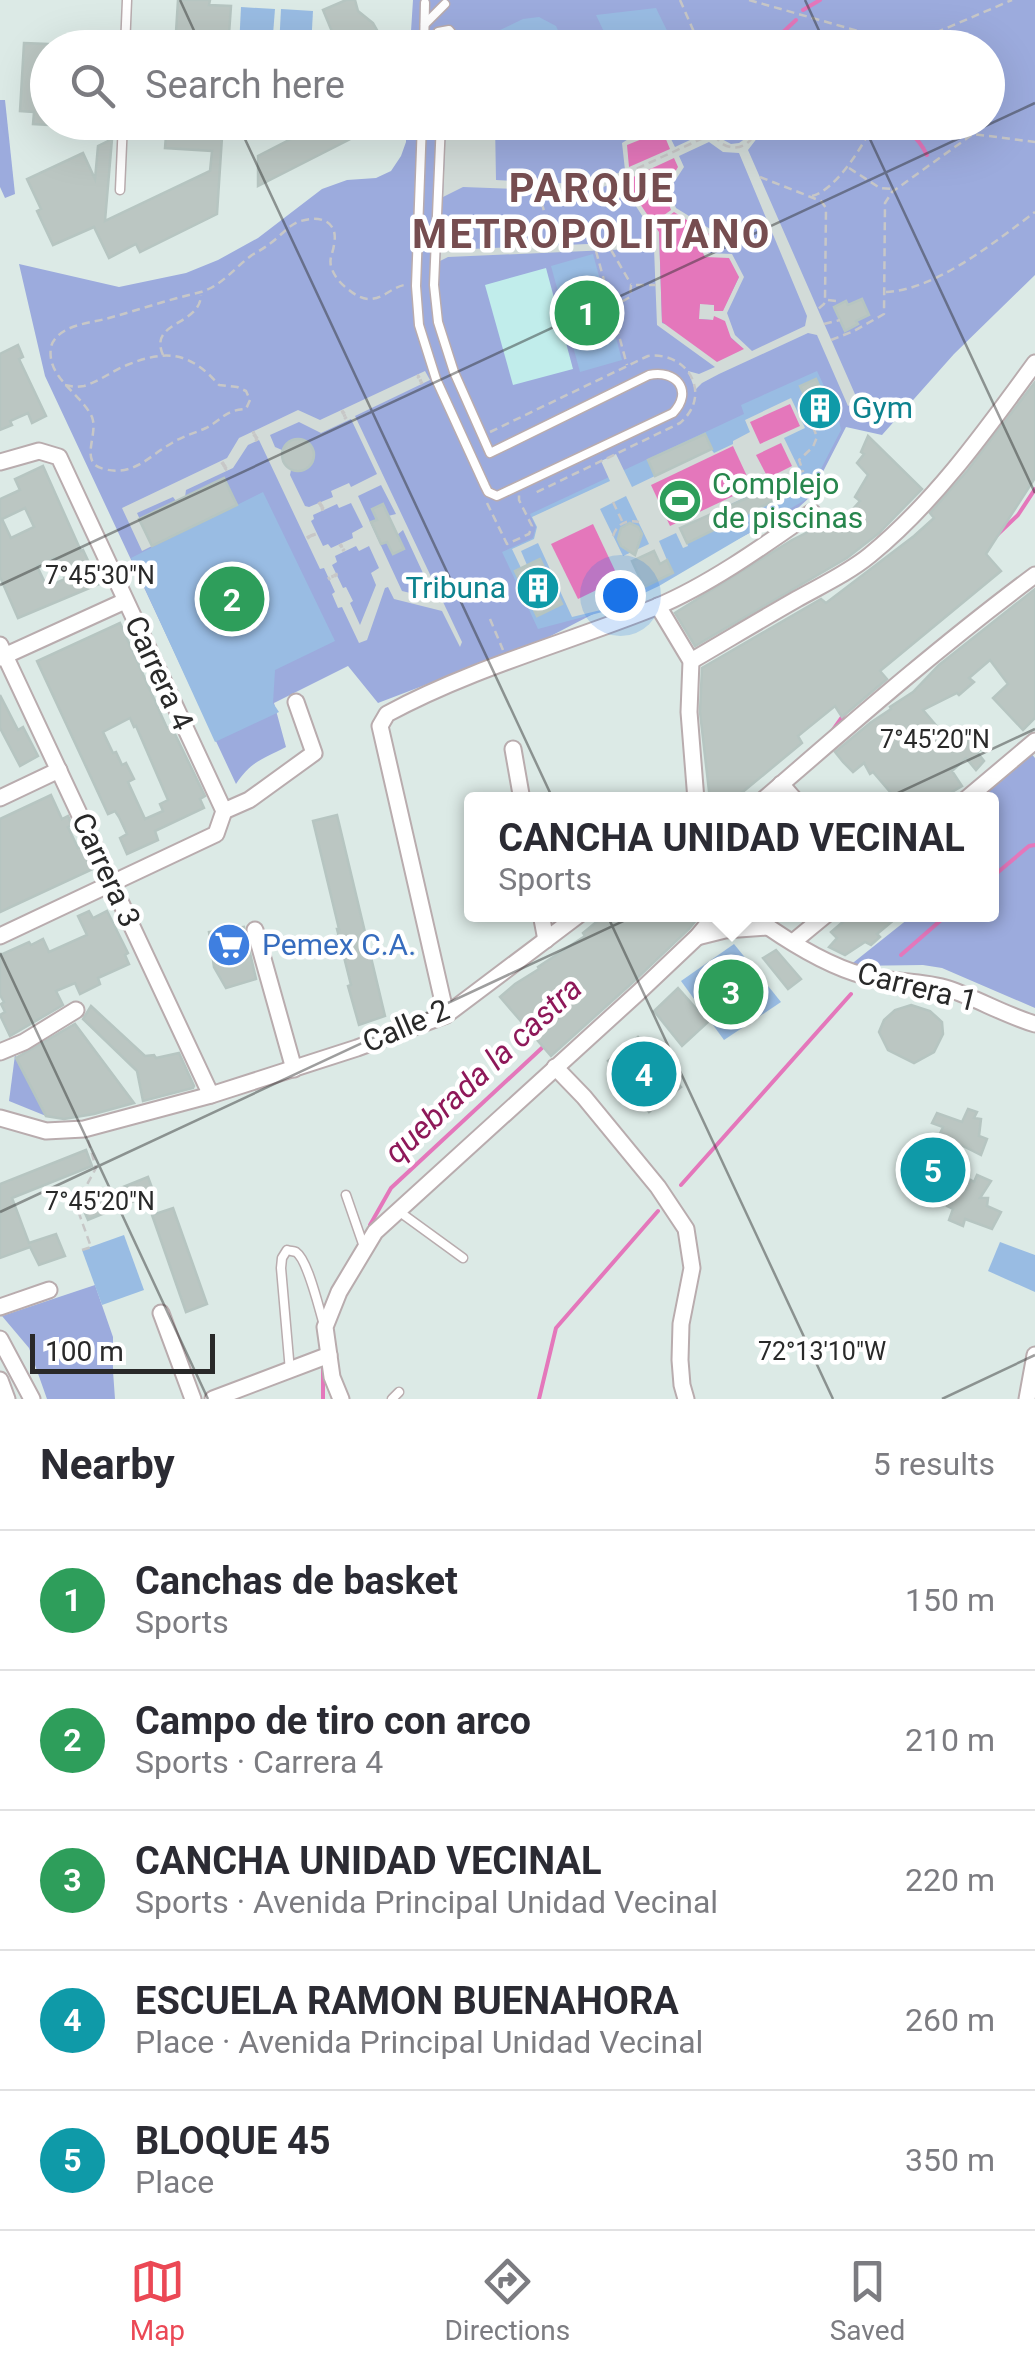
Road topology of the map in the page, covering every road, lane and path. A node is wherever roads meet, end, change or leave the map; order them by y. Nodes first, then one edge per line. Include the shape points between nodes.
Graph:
1 (127, 0) edge
2 (680, 0) edge
3 (749, 0) edge
4 (1012, 0) edge
5 (425, 3) dead end
6 (444, 4) dead end
7 (425, 24) junction
8 (126, 30) edge
9 (425, 30) edge
10 (693, 30) edge
11 (851, 30) edge
12 (942, 30) edge
13 (1005, 138) edge
14 (122, 140) edge
15 (421, 140) edge
16 (440, 140) edge
17 (699, 140) edge
18 (718, 140) edge
19 (751, 140) edge
20 (865, 140) edge
21 (965, 140) edge
22 (1035, 142) edge
23 (848, 164) junction
24 (850, 170) junction
25 (842, 171) junction
26 (626, 174) dead end
27 (760, 178) dead end
28 (880, 188) junction
29 (896, 189) junction
30 (120, 190) dead end
31 (538, 190) dead end
32 (822, 193) junction
33 (808, 196) junction
34 (885, 203) junction
35 (824, 204) junction
36 (1035, 212) edge
37 (554, 246) dead end
38 (611, 250) dead end
39 (596, 251) dead end
40 (632, 285) junction
41 (656, 285) dead end
42 (408, 288) dead end
43 (200, 292) junction
44 (884, 292) junction
45 (825, 300) junction
46 (840, 304) dead end
47 (611, 308) junction
48 (817, 310) dead end
49 (840, 320) dead end
50 (824, 324) dead end
51 (842, 336) junction
52 (831, 340) dead end
53 (846, 344) dead end
54 (163, 356) junction
55 (1035, 363) edge
56 (627, 366) junction
57 (65, 385) junction
58 (806, 399) dead end
59 (488, 433) dead end
60 (0, 462) edge
61 (796, 473) dead end
62 (530, 489) dead end
63 (522, 491) dead end
64 (613, 502) dead end
65 (488, 503) dead end
66 (812, 512) dead end
67 (638, 522) dead end
68 (620, 525) junction
69 (613, 536) dead end
70 (1035, 575) edge
71 (126, 600) junction
72 (658, 606) junction
73 (490, 618) dead end
74 (2, 653) edge
75 (508, 661) junction
76 (692, 661) junction
77 (296, 702) dead end
78 (1035, 741) edge
79 (513, 749) dead end
80 (59, 770) junction
81 (781, 784) junction
82 (521, 792) edge
83 (695, 792) edge
84 (772, 792) edge
85 (788, 792) edge
86 (974, 792) edge
87 (0, 798) edge
88 (224, 811) junction
89 (113, 883) junction
90 (543, 922) edge
91 (570, 922) edge
92 (710, 922) edge
93 (761, 922) edge
94 (816, 922) edge
95 (768, 927) junction
96 (255, 930) dead end
97 (0, 936) edge
98 (698, 937) junction
99 (546, 940) junction
100 (792, 942) junction
101 (76, 1010) dead end
102 (446, 1015) junction
103 (1035, 1024) edge
104 (0, 1052) edge
105 (555, 1067) junction
106 (294, 1069) junction
107 (211, 1095) junction
108 (0, 1118) edge
109 (84, 1129) junction
110 (346, 1195) dead end
111 (396, 1210) junction
112 (364, 1247) junction
113 (82, 1250) dead end
114 (462, 1258) dead end
115 (50, 1290) dead end
116 (0, 1308) edge
117 (162, 1313) dead end
118 (325, 1328) junction
119 (0, 1340) edge
120 (328, 1355) junction
121 (1035, 1355) edge
122 (290, 1371) junction
123 (0, 1380) edge
124 (7, 1399) edge
125 (32, 1399) edge
126 (193, 1399) edge
127 (213, 1399) edge
128 (341, 1399) edge
129 (686, 1399) edge
130 (1027, 1399) edge

1 - 8 lane
2 - 10 path
3 - 11 path
4 - 12 path
5 - 7 lane
6 - 7 lane
7 - 9 lane
13 - 22 path
14 - 30 lane
15 - 16 lane via 420,326 476,467 497,496 673,413 682,394 671,376 649,376 490,452 438,322
17 - 26 path
18 - 19 path via 743,149
20 - 23 path
21 - 29 path
23 - 24 path
23 - 25 path
24 - 25 path
24 - 28 path
25 - 32 path
27 - 33 path
28 - 29 path
28 - 34 path
29 - 34 path
31 - 37 path
32 - 33 path
32 - 35 path
33 - 35 path
34 - 44 path
35 - 45 path
36 - 44 path via 954,268
38 - 40 path
39 - 47 path
40 - 41 path
40 - 47 path via 630,297
42 - 43 path via 372,299 351,292 330,264 333,227 317,218 289,227
43 - 54 path via 199,306 160,337
43 - 57 path via 61,332 51,348
44 - 51 path via 882,317
45 - 46 path
45 - 48 path
47 - 56 path
49 - 50 path
51 - 52 path
51 - 53 path
54 - 57 path via 144,358 94,383
54 - 57 path via 192,360 219,385 246,392 246,409 228,412 146,463 110,470 92,463 92,418
55 - 76 street via 951,472 869,556
56 - 59 path
56 - 62 path via 653,355 682,364 695,390 688,416 535,493
58 - 61 path via 817,437
60 - 71 street, Carrera 4 via 39,452 59,458
63 - 65 path via 518,498 532,526 508,544
64 - 68 path
66 - 72 street
67 - 68 path
68 - 69 path
70 - 81 street
71 - 74 street
71 - 88 street, Carrera 4
72 - 75 street
72 - 76 street
73 - 75 path
74 - 80 street, Carrera 3
75 - 102 street via 397,708 380,726
76 - 83 street via 688,712
77 - 88 street via 314,753
78 - 86 street
79 - 82 street
80 - 87 street
80 - 89 street, Carrera 3
81 - 84 street
81 - 85 street
88 - 89 street via 216,834
89 - 97 street
89 - 107 street, Carrera 3
90 - 99 street
91 - 99 street, Calle 2
92 - 98 street
93 - 95 street, Carrera 1
94 - 100 street
95 - 98 street
95 - 100 street, Carrera 1
96 - 106 street
98 - 105 street
99 - 102 street, Calle 2
100 - 103 street, Carrera 1 via 866,977 946,988
101 - 104 street
102 - 106 street, Calle 2
105 - 111 street
105 - 129 street via 686,1229 692,1268 681,1324
106 - 107 street, Calle 2
107 - 109 street, Calle 2
108 - 109 street, Calle 2 via 46,1131
109 - 113 path via 96,1168 76,1205 90,1246
110 - 112 lane
111 - 112 street
111 - 114 lane
112 - 118 street
115 - 116 street
117 - 126 street
118 - 120 street
118 - 122 lane via 300,1255 288,1250 281,1268
119 - 125 street
120 - 122 street
120 - 128 street
121 - 130 street
122 - 127 street
123 - 124 street

